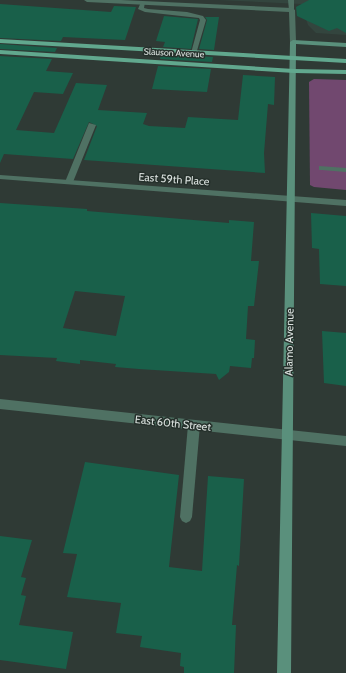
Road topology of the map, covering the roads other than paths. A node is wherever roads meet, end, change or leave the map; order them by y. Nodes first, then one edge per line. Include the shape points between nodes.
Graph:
1 (87, 0) edge
2 (291, 0) edge
3 (143, 3) junction
4 (292, 10) junction
5 (0, 42) edge
6 (293, 42) junction
7 (346, 44) edge
8 (0, 52) edge
9 (194, 53) junction
10 (294, 59) junction
11 (346, 61) edge
12 (294, 72) junction
13 (346, 72) edge
14 (92, 125) dead end
15 (322, 168) dead end
16 (346, 170) edge
17 (0, 177) edge
18 (69, 182) junction
19 (292, 199) junction
20 (346, 203) edge
21 (0, 404) edge
22 (194, 425) junction
23 (288, 435) junction
24 (346, 441) edge
25 (186, 517) dead end
26 (284, 673) edge

1 - 3 street
2 - 4 street, Alamo Avenue
3 - 4 street
3 - 9 street via 141,9 147,11 201,17 203,20
4 - 6 street, Alamo Avenue
5 - 9 main road, Slauson Avenue
6 - 7 street
6 - 10 street, Alamo Avenue
8 - 12 main road, Slauson Avenue
9 - 10 main road, Slauson Avenue
10 - 11 main road, Slauson Avenue
10 - 12 street, Alamo Avenue
12 - 13 main road, Slauson Avenue
12 - 19 street, Alamo Avenue
14 - 18 street
15 - 16 street
17 - 18 street, East 59th Place
18 - 19 street, East 59th Place
19 - 20 street, East 59th Place
19 - 23 street, Alamo Avenue
21 - 22 street, East 60th Street
22 - 23 street, East 60th Street
22 - 25 street
23 - 24 street, East 60th Street
23 - 26 street, Alamo Avenue

